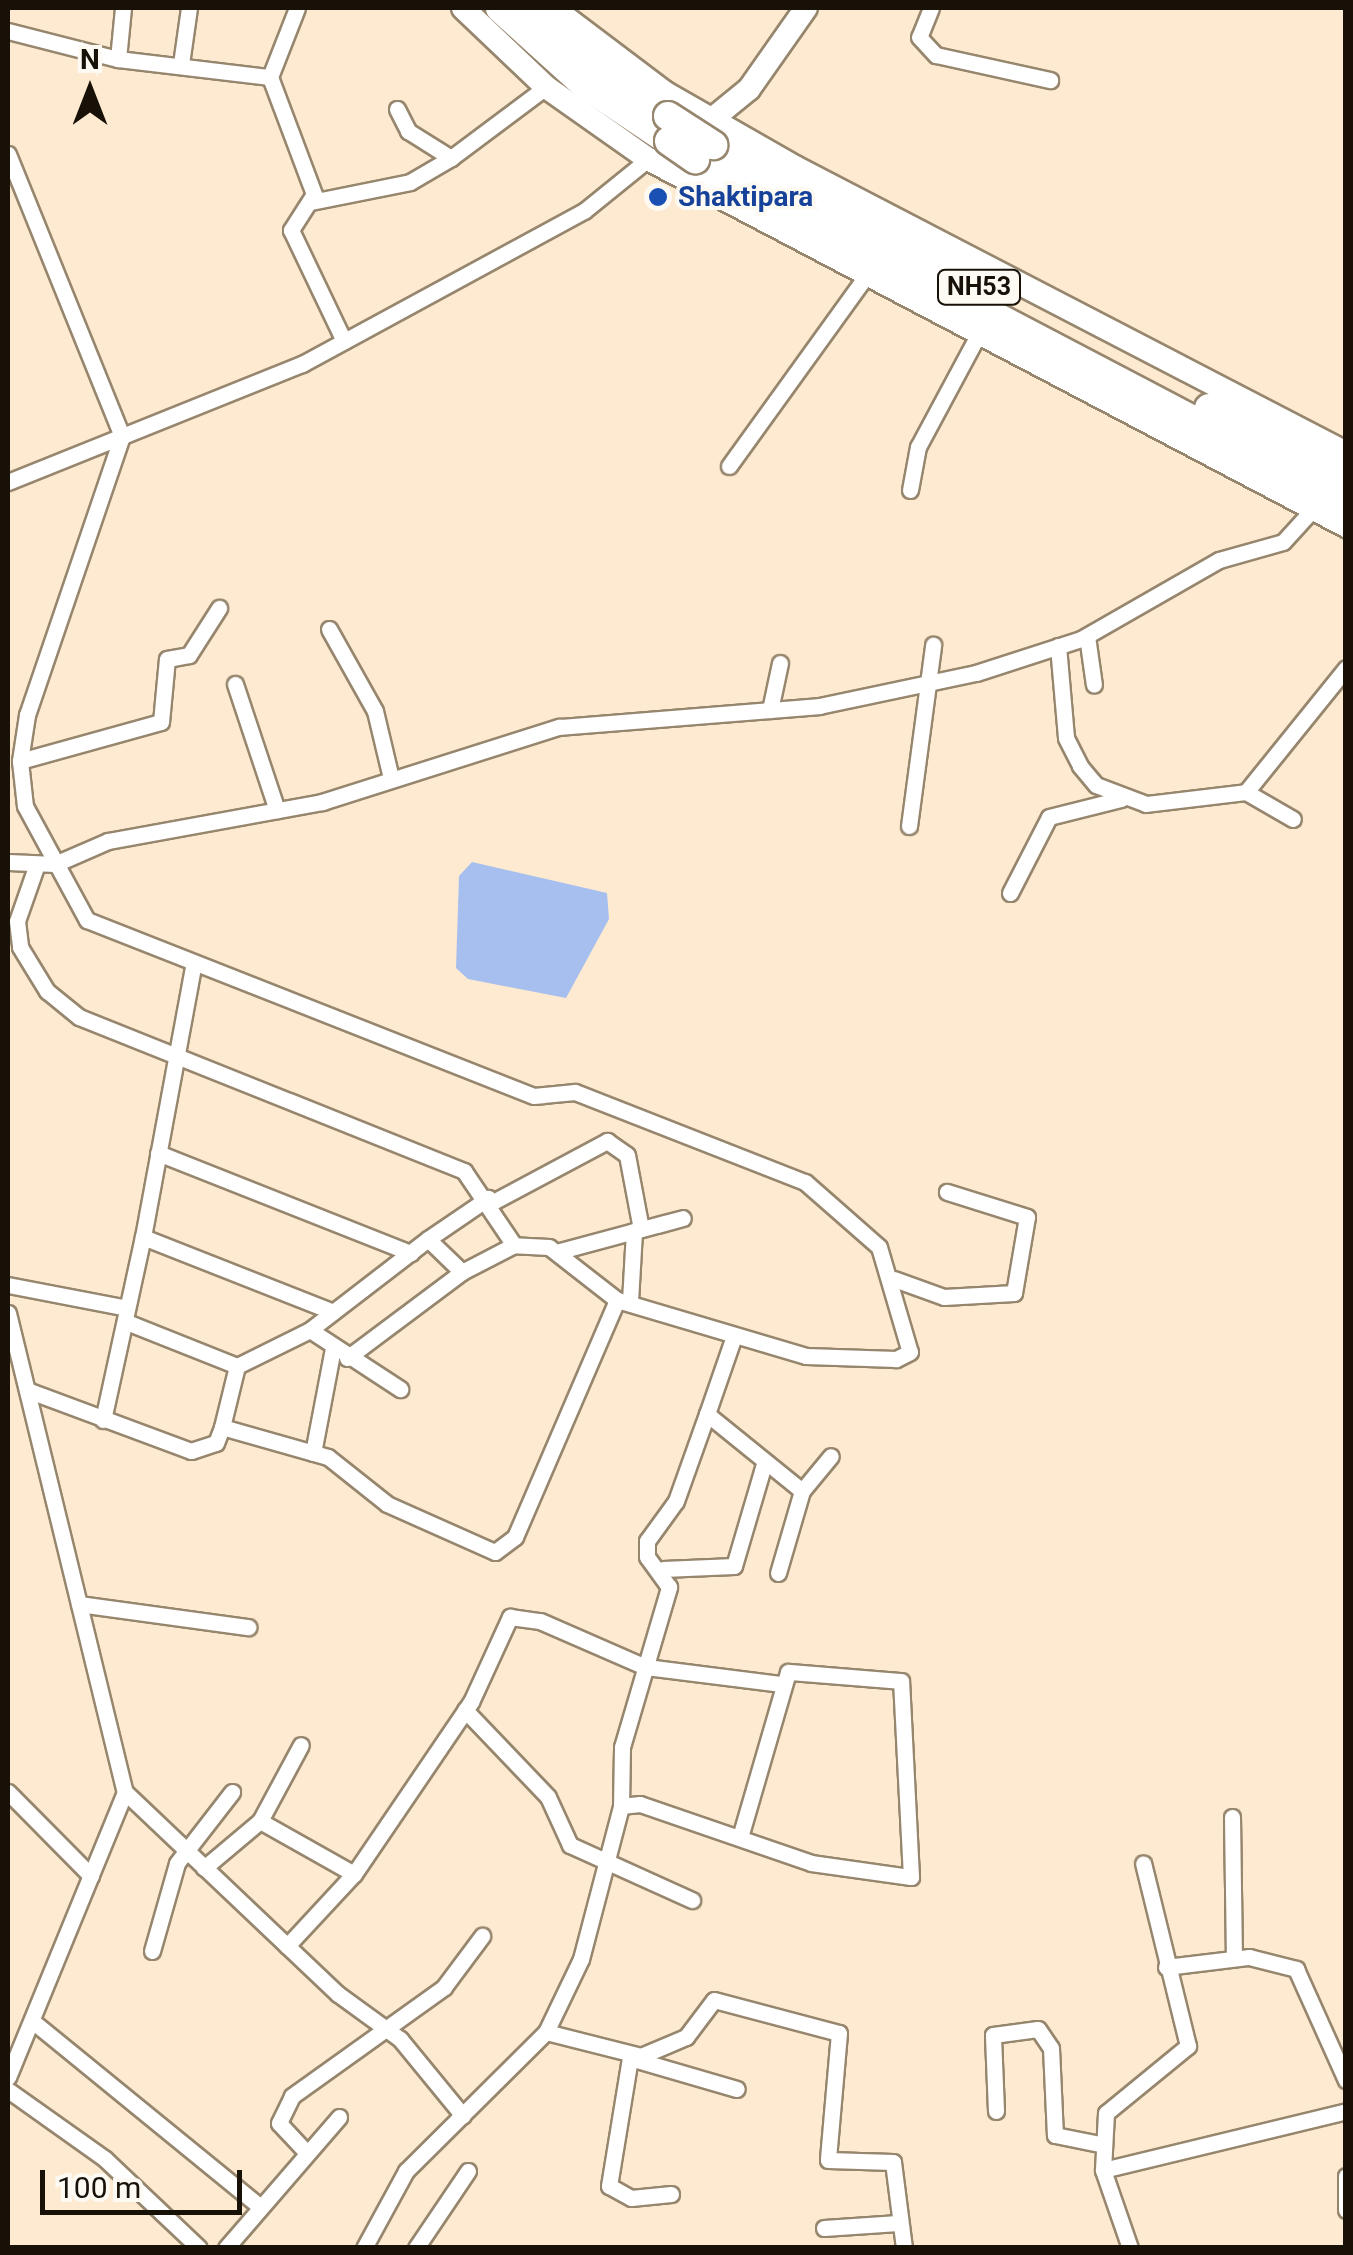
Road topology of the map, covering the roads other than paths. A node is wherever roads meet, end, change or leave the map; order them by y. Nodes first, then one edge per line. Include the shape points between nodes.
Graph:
1 (123, 8) edge
2 (189, 8) edge
3 (296, 8) edge
4 (463, 8) edge
5 (500, 8) edge
6 (526, 8) edge
7 (806, 8) edge
8 (931, 8) edge
9 (559, 10) edge
10 (8, 31) edge
11 (118, 59) junction
12 (181, 64) junction
13 (270, 77) junction
14 (1050, 80) dead end
15 (546, 87) junction
16 (397, 108) dead end
17 (711, 120) junction
18 (8, 154) edge
19 (451, 158) junction
20 (648, 158) junction
21 (310, 202) junction
22 (866, 276) junction
23 (978, 335) junction
24 (344, 341) junction
25 (1180, 403) junction
26 (122, 436) junction
27 (1346, 453) edge
28 (728, 466) dead end
29 (1346, 478) edge
30 (8, 482) edge
31 (910, 490) dead end
32 (1346, 500) edge
33 (1313, 509) junction
34 (1346, 526) edge
35 (219, 608) dead end
36 (329, 629) dead end
37 (1087, 636) junction
38 (934, 645) dead end
39 (1058, 646) junction
40 (780, 664) dead end
41 (1346, 668) edge
42 (926, 683) junction
43 (235, 684) dead end
44 (1094, 685) dead end
45 (770, 710) junction
46 (20, 760) junction
47 (391, 778) junction
48 (1246, 792) junction
49 (1121, 799) junction
50 (276, 810) junction
51 (1293, 819) dead end
52 (908, 826) dead end
53 (8, 862) edge
54 (36, 864) junction
55 (55, 864) junction
56 (1010, 893) dead end
57 (193, 967) junction
58 (176, 1058) junction
59 (158, 1153) junction
60 (947, 1192) dead end
61 (490, 1201) junction
62 (683, 1218) dead end
63 (637, 1230) junction
64 (143, 1237) junction
65 (428, 1239) junction
66 (514, 1245) junction
67 (560, 1252) junction
68 (411, 1253) junction
69 (462, 1272) junction
70 (894, 1279) junction
71 (8, 1284) edge
72 (623, 1301) junction
73 (333, 1312) junction
74 (8, 1313) edge
75 (128, 1315) junction
76 (310, 1330) junction
77 (732, 1339) junction
78 (340, 1353) junction
79 (237, 1366) junction
80 (26, 1390) junction
81 (400, 1390) dead end
82 (708, 1414) junction
83 (103, 1420) junction
84 (222, 1427) junction
85 (313, 1453) junction
86 (831, 1456) dead end
87 (764, 1464) junction
88 (802, 1491) junction
89 (664, 1569) junction
90 (778, 1573) dead end
91 (79, 1604) junction
92 (248, 1628) dead end
93 (646, 1668) junction
94 (780, 1684) junction
95 (465, 1710) junction
96 (301, 1745) dead end
97 (8, 1792) edge
98 (125, 1792) junction
99 (232, 1792) dead end
100 (622, 1806) junction
101 (1232, 1818) dead end
102 (260, 1821) junction
103 (740, 1837) junction
104 (184, 1852) junction
105 (603, 1857) junction
106 (1143, 1863) dead end
107 (204, 1868) junction
108 (354, 1874) junction
109 (91, 1876) junction
110 (692, 1900) dead end
111 (482, 1936) dead end
112 (287, 1946) junction
113 (152, 1951) dead end
114 (1234, 1957) junction
115 (1166, 1967) junction
116 (36, 2024) junction
117 (387, 2030) junction
118 (546, 2032) junction
119 (630, 2058) junction
120 (8, 2076) edge
121 (1346, 2080) edge
122 (8, 2090) edge
123 (737, 2090) dead end
124 (996, 2111) dead end
125 (1346, 2111) edge
126 (463, 2116) junction
127 (339, 2117) dead end
128 (1104, 2145) junction
129 (308, 2153) junction
130 (1103, 2170) junction
131 (468, 2171) dead end
132 (1346, 2176) edge
133 (671, 2194) dead end
134 (260, 2208) junction
135 (1346, 2210) edge
136 (898, 2223) junction
137 (824, 2228) dead end
138 (199, 2248) edge
139 (226, 2248) edge
140 (364, 2248) edge
141 (416, 2248) edge
142 (904, 2248) edge
143 (1130, 2248) edge

1 - 11 street
2 - 12 street
3 - 13 street
4 - 15 main road
5 - 25 highway, NH53, bridge via 584,84 695,159
6 - 25 highway, NH53, bridge via 597,68 742,162
7 - 17 main road via 749,89
8 - 14 street via 919,36 936,55
9 - 17 main road
10 - 11 street
11 - 12 street
12 - 13 street
13 - 21 street
15 - 19 street
15 - 20 main road
16 - 19 street via 408,131
17 - 20 street
17 - 27 main road
18 - 26 street
19 - 21 street via 410,182
20 - 22 main road
20 - 24 street via 584,210
21 - 24 street via 291,230
22 - 23 main road
22 - 28 street
23 - 31 street via 918,447
23 - 33 main road
24 - 26 street
25 - 29 highway, NH53
25 - 32 highway, NH53
26 - 30 street
26 - 46 street via 27,715
33 - 34 main road
33 - 37 street via 1282,542 1219,560
35 - 46 street via 188,655 166,659 161,722
36 - 47 street via 375,710
37 - 39 street
37 - 44 street
38 - 42 street
39 - 42 street
39 - 49 street via 1066,738 1096,785
40 - 45 street
41 - 48 street
42 - 45 street
42 - 52 street
43 - 50 street
45 - 47 street via 559,727
46 - 55 street via 25,806
47 - 50 street
48 - 49 street via 1208,802
48 - 51 street
49 - 56 street via 1050,817
50 - 55 street via 108,841
53 - 54 street
54 - 55 street
54 - 58 street via 17,921 39,979 79,1017
55 - 57 street via 91,925
57 - 58 street
57 - 70 street via 556,1097 575,1092 805,1182 850,1214
58 - 59 street
58 - 61 street via 420,1149 464,1172
59 - 64 street
59 - 68 street
60 - 70 street via 1026,1214 1014,1293 944,1297
61 - 63 street via 608,1141 628,1156
61 - 65 street
61 - 66 street
62 - 63 street
63 - 67 street
63 - 72 street
64 - 73 street
64 - 75 street
65 - 68 street
65 - 69 street
66 - 67 street
66 - 69 street
67 - 72 street
68 - 73 street
69 - 78 street
70 - 77 street via 900,1359 806,1356
71 - 75 street
72 - 77 street
72 - 85 street via 558,1448 503,1548 475,1550
73 - 76 street
74 - 80 street
75 - 79 street
75 - 83 street
76 - 78 street
76 - 79 street
77 - 82 street
78 - 81 street
78 - 85 street
79 - 84 street
80 - 83 street
80 - 91 street
82 - 87 street
82 - 89 street via 676,1501 647,1542 647,1557
83 - 84 street via 191,1451 216,1443
84 - 85 street
86 - 88 street
87 - 88 street
87 - 89 street via 734,1566
88 - 90 street
89 - 93 street via 669,1586
91 - 92 street
91 - 98 street
93 - 94 street
93 - 95 street via 516,1615
93 - 100 street via 616,1772
94 - 103 street
94 - 103 street via 812,1668 906,1686 915,1872 898,1880 851,1872
95 - 105 street via 548,1798 570,1846
95 - 108 street
96 - 102 street
97 - 109 street
98 - 104 street
98 - 109 street
99 - 104 street
100 - 103 street
100 - 105 street
101 - 114 street
102 - 107 street
102 - 108 street
104 - 107 street
104 - 113 street
105 - 110 street
105 - 118 street via 581,1959
106 - 115 street
107 - 112 street
108 - 112 street
109 - 116 street
111 - 117 street via 444,1987
112 - 117 street
114 - 115 street
114 - 121 street via 1296,1969
115 - 128 street via 1188,2051 1107,2109
116 - 120 street
116 - 134 street
117 - 126 street
117 - 129 street via 286,2104 279,2122
118 - 119 street
118 - 126 street
119 - 123 street
119 - 133 street via 609,2186 632,2198
119 - 136 street via 686,2036 714,2000 840,2033 828,2160 893,2162
122 - 138 street via 142,2190
124 - 128 street via 994,2036 1038,2029 1051,2048 1055,2134
125 - 130 street
126 - 140 street via 406,2171
127 - 129 street
128 - 130 street
129 - 134 street
130 - 143 street
131 - 141 street
132 - 135 street
134 - 139 street
136 - 137 street
136 - 142 street

